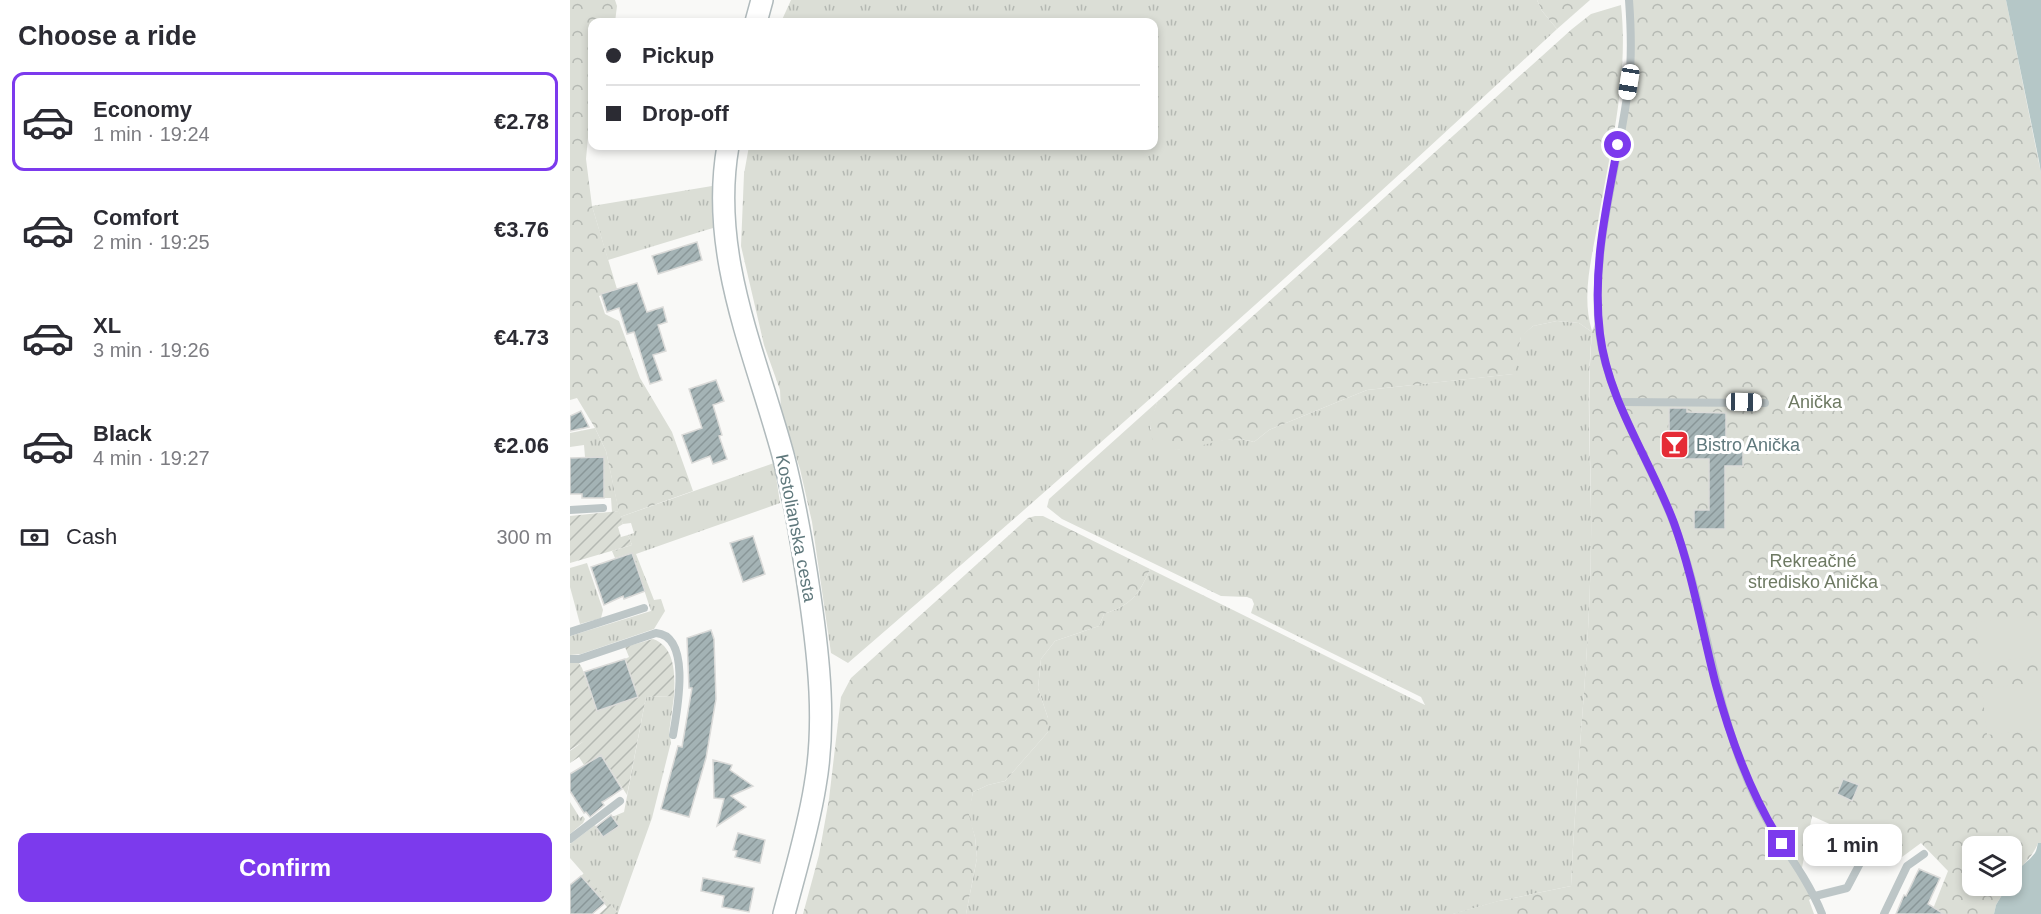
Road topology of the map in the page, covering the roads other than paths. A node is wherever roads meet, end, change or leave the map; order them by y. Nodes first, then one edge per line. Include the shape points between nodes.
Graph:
1 (762, 0) edge
2 (1629, 0) edge
3 (757, 18) edge
4 (728, 150) edge
5 (1619, 402) junction
6 (1765, 403) dead end
7 (603, 508) dead end
8 (570, 510) edge
9 (644, 608) dead end
10 (570, 632) edge
11 (570, 659) edge
12 (673, 735) dead end
13 (620, 801) dead end
14 (570, 839) edge
15 (1867, 850) dead end
16 (1924, 854) dead end
17 (1815, 896) junction
18 (784, 914) edge
19 (1822, 914) edge
20 (1884, 914) edge

1 - 3 street
2 - 5 lane via 1629,82 1605,212 1598,281 1602,347
4 - 18 street, Kostolianska cesta via 725,242 732,282 783,454 816,635 820,725 816,784
5 - 6 lane
5 - 17 lane via 1688,563 1716,684 1741,763 1772,829
7 - 8 lane
9 - 10 lane
11 - 12 lane via 656,633 669,637 680,672
13 - 14 lane
15 - 17 lane via 1847,888
16 - 20 lane via 1907,866
17 - 19 lane

